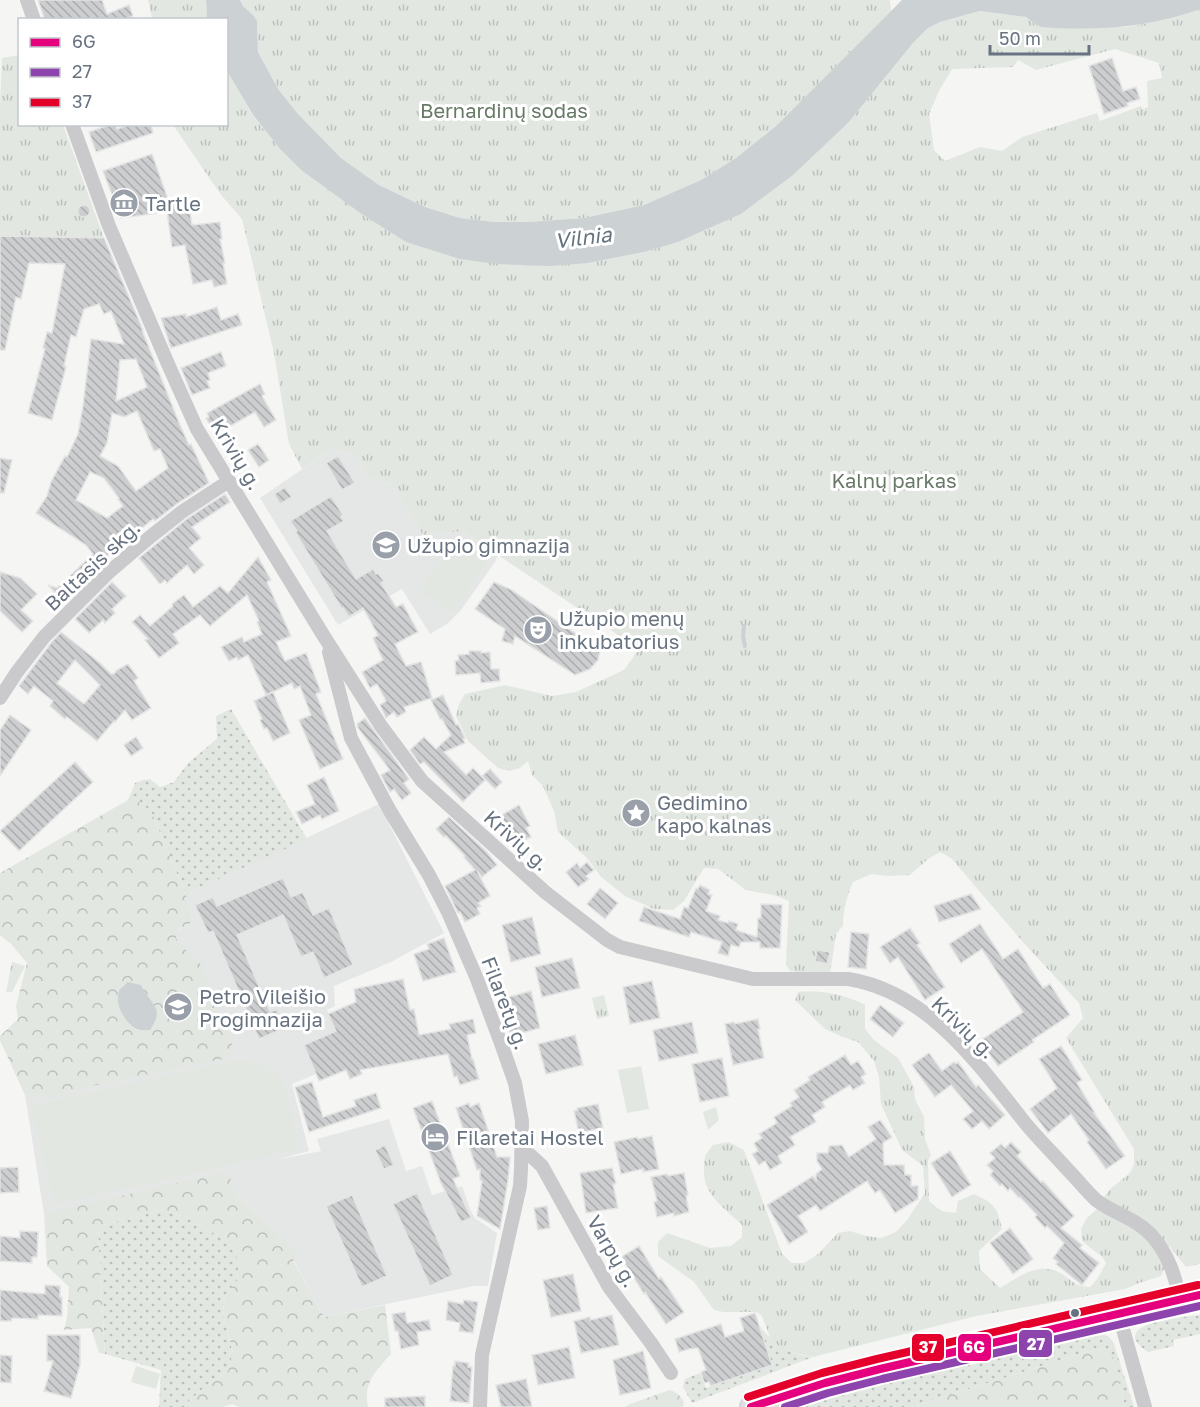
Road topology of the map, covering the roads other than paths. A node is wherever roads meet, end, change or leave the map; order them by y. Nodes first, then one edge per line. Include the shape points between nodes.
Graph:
1 (27, 0) edge
2 (33, 18) edge
3 (73, 126) edge
4 (229, 481) junction
5 (325, 638) junction
6 (0, 698) edge
7 (366, 702) junction
8 (345, 714) junction
9 (522, 1154) junction
10 (1190, 1297) edge
11 (1119, 1315) junction
12 (670, 1372) dead end
13 (480, 1407) edge
14 (751, 1407) edge
15 (1145, 1407) edge

1 - 2 street
3 - 4 street, Krivių g. via 109,226 168,364 197,429
4 - 5 street, Krivių g.
4 - 6 street, Baltasis skg. via 183,511 108,573 44,637
5 - 7 street, Krivių g.
5 - 8 street, Filaretų g.
7 - 8 street
7 - 10 street, Krivių g. via 422,781 545,892 620,947 753,980 861,981 911,1003 968,1052 1023,1121 1096,1200 1153,1236
8 - 9 street, Filaretų g. via 351,738 448,912 477,980 514,1083 522,1120
9 - 12 street, Varpų g. via 530,1155 542,1166 609,1287
9 - 13 street, Filaretų g. via 520,1186 482,1355
10 - 11 main road
11 - 14 main road via 880,1369
11 - 15 street

